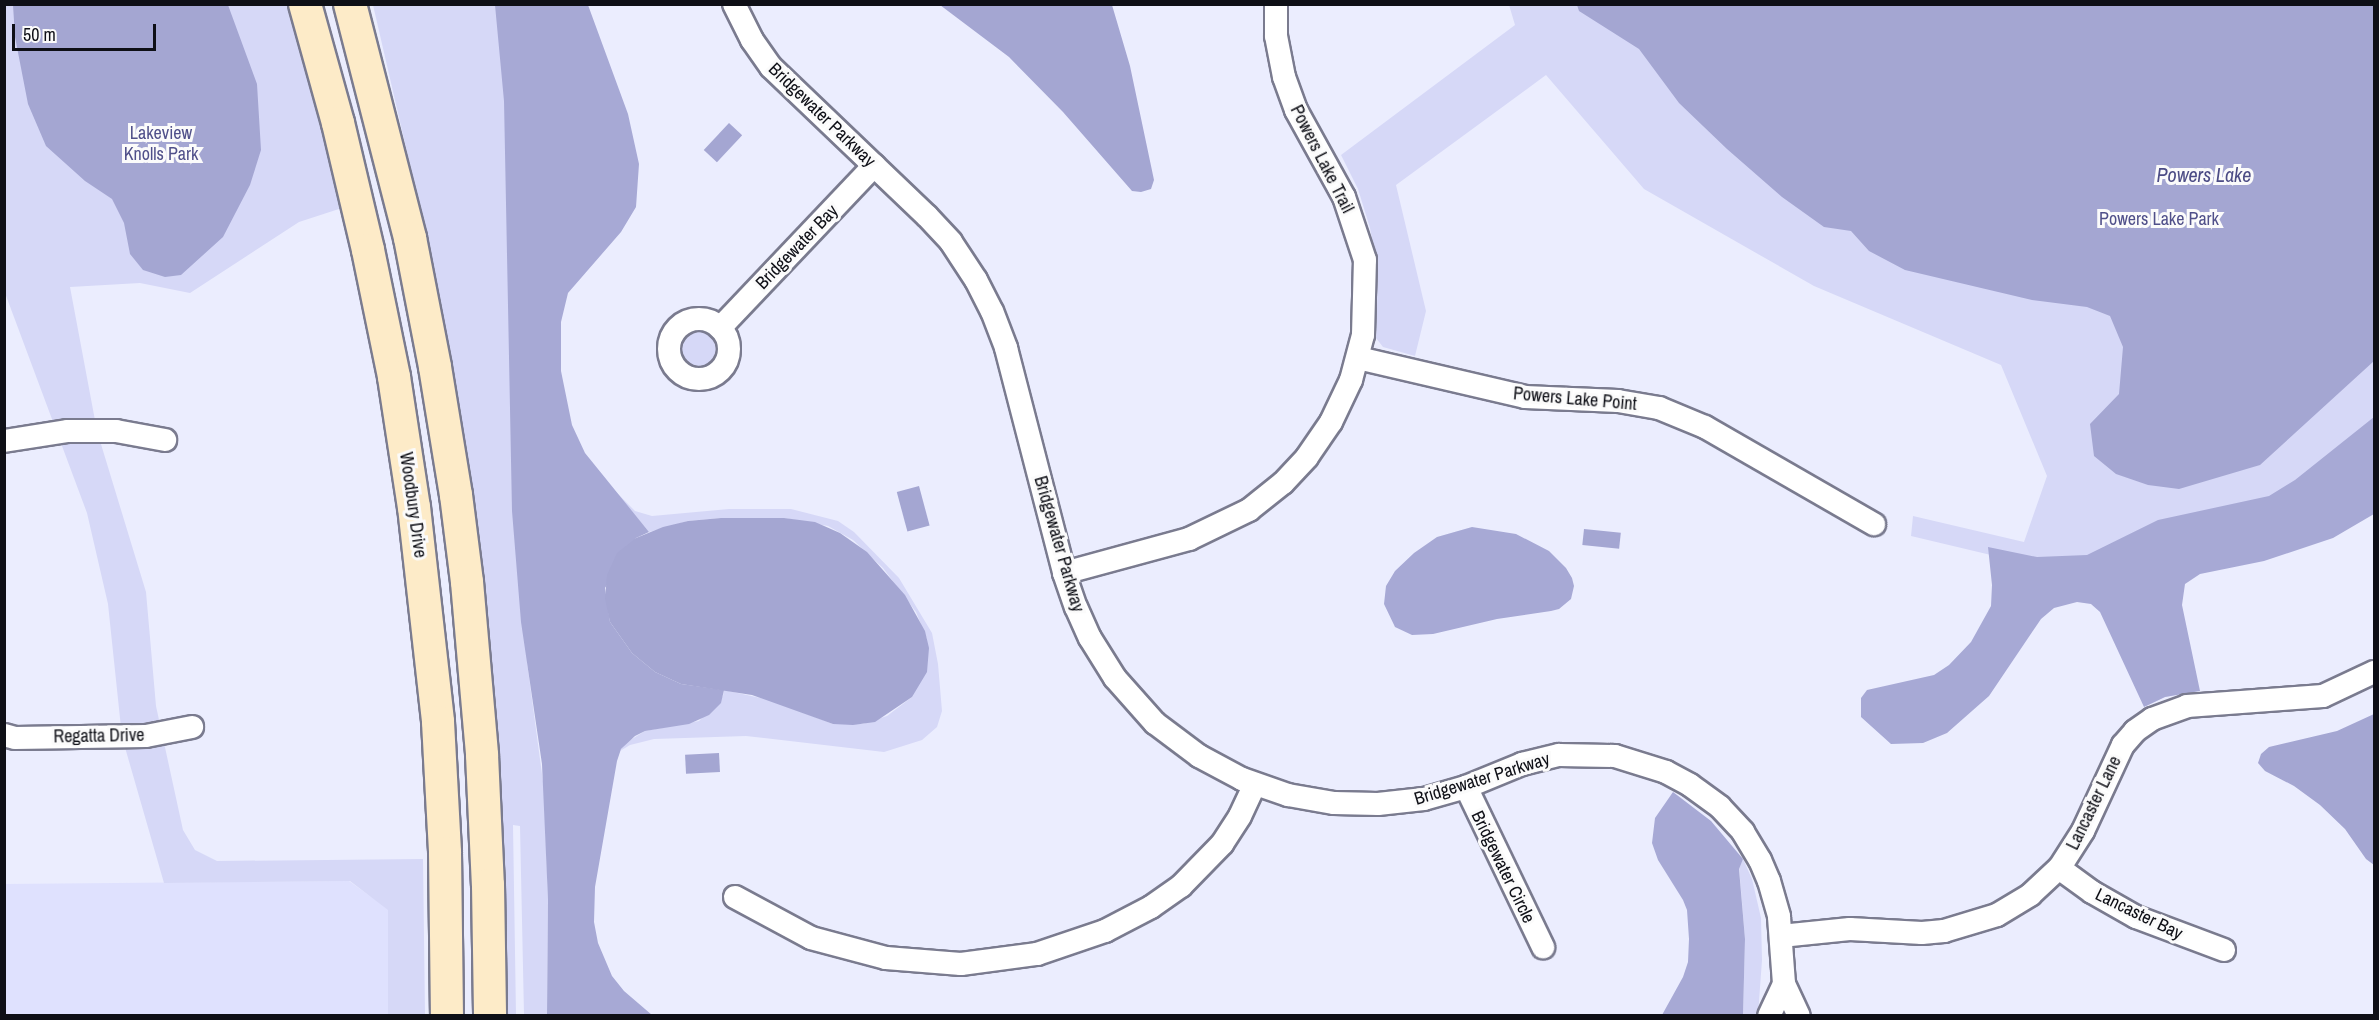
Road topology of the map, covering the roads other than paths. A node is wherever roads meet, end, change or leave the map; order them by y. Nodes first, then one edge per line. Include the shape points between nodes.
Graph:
1 (305, 4) edge
2 (350, 4) edge
3 (734, 4) edge
4 (1276, 4) edge
5 (874, 166) junction
6 (720, 328) dead end
7 (1358, 358) junction
8 (165, 440) dead end
9 (4, 441) edge
10 (1874, 524) dead end
11 (1064, 573) junction
12 (2374, 672) edge
13 (192, 727) dead end
14 (4, 735) edge
15 (1255, 784) junction
16 (1466, 787) junction
17 (2059, 868) junction
18 (735, 897) dead end
19 (1781, 936) junction
20 (1543, 947) dead end
21 (2224, 950) dead end
22 (1784, 984) junction
23 (447, 1016) edge
24 (490, 1016) edge
25 (1769, 1016) edge
26 (1799, 1016) edge

1 - 23 main road, Woodbury Drive via 368,250 416,518 438,733 445,853
2 - 24 main road via 412,249 456,495 482,755
3 - 5 street, Bridgewater Parkway via 746,31 771,67
4 - 7 street, Powers Lake Trail via 1276,36 1284,77 1296,110 1344,197 1365,260 1365,312
5 - 6 street, Bridgewater Bay
5 - 11 street, Bridgewater Parkway via 951,242 987,300 1006,348
7 - 10 street, Powers Lake Point via 1525,397 1618,401 1659,408 1711,430
7 - 11 street, Powers Lake Trail via 1336,413 1317,444 1296,471 1264,500 1198,536
8 - 9 street via 116,431 68,431
11 - 15 street, Bridgewater Parkway via 1090,638 1138,706 1186,748
12 - 17 street, Lancaster Lane via 2323,696 2187,706 2152,719 2123,745 2083,831
13 - 14 street, Regatta Drive via 146,736
15 - 16 street, Bridgewater Parkway via 1311,800 1356,804 1412,801
15 - 18 street via 1222,844 1181,886 1106,931 1037,954 961,964 886,958 811,938
16 - 19 street, Bridgewater Parkway via 1522,764 1566,755 1615,756 1666,772 1713,802 1748,839 1769,881
16 - 20 street, Bridgewater Circle
17 - 19 street, Lancaster Lane via 2013,907 1966,926 1930,932 1850,929
17 - 21 street, Lancaster Bay via 2136,917
19 - 22 street, Bridgewater Parkway
22 - 25 street, Bridgewater Parkway
22 - 26 street, Bridgewater Parkway

